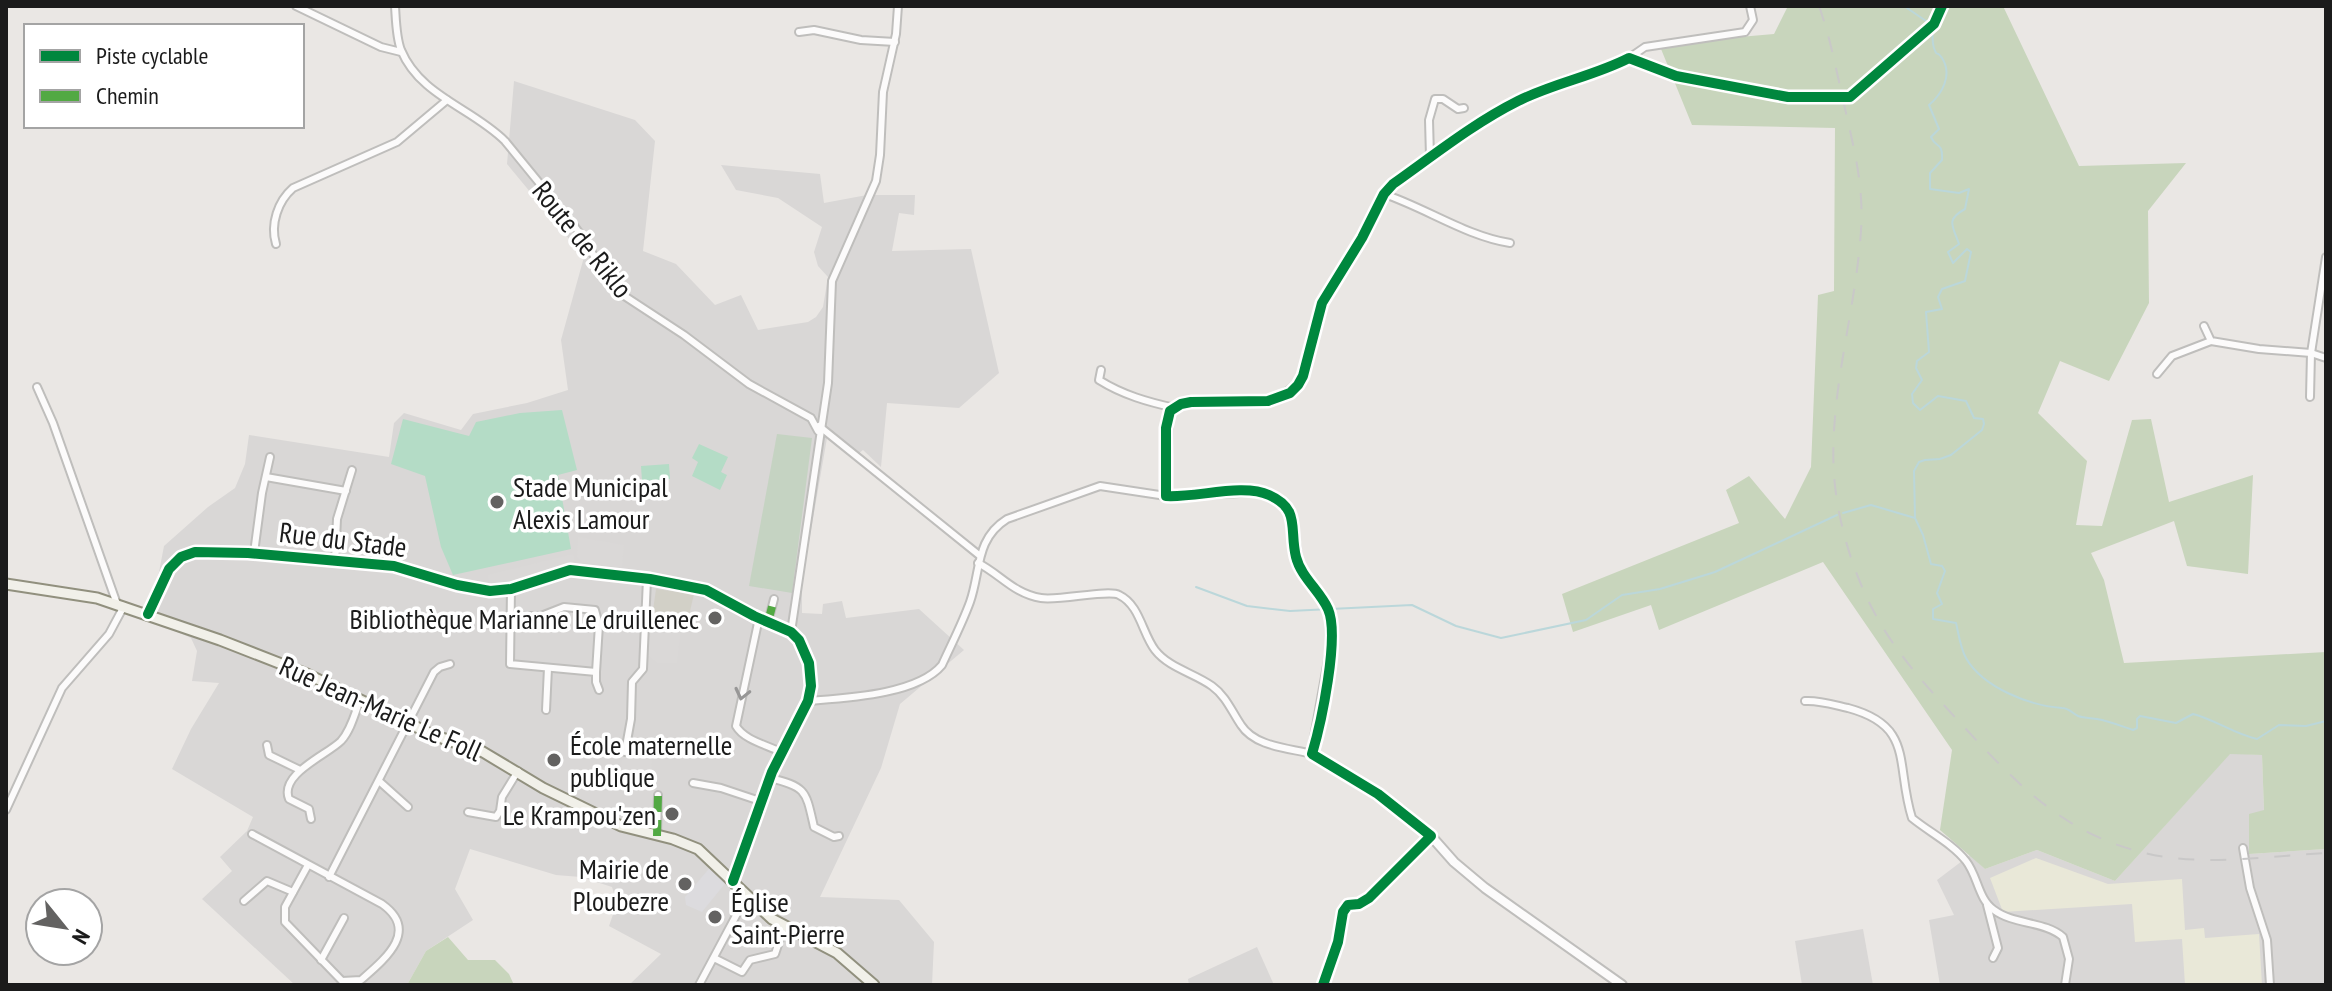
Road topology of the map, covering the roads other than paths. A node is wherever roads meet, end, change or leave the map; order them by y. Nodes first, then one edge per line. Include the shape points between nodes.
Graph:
1 (296, 6) edge
2 (395, 6) edge
3 (898, 6) edge
4 (1750, 6) edge
5 (1942, 6) edge
6 (799, 32) dead end
7 (895, 42) junction
8 (401, 52) junction
9 (1629, 58) junction
10 (1850, 97) joint
11 (447, 100) junction
12 (1464, 108) dead end
13 (1430, 157) junction
14 (1384, 194) junction
15 (1510, 243) dead end
16 (276, 244) dead end
17 (2326, 257) edge
18 (2204, 326) dead end
19 (2211, 341) junction
20 (2311, 353) junction
21 (2326, 358) edge
22 (1101, 370) dead end
23 (2157, 374) dead end
24 (37, 387) dead end
25 (2310, 397) dead end
26 (1175, 408) junction
27 (819, 426) junction
28 (819, 435) junction
29 (270, 457) dead end
30 (352, 470) dead end
31 (266, 477) junction
32 (346, 491) junction
33 (1166, 496) junction
34 (254, 553) junction
35 (978, 559) junction
36 (335, 560) junction
37 (647, 579) junction
38 (6, 584) edge
39 (511, 589) junction
40 (774, 599) dead end
41 (1324, 603) joint
42 (120, 605) junction
43 (148, 614) junction
44 (1330, 614) joint
45 (510, 616) junction
46 (759, 618) junction
47 (768, 622) junction
48 (791, 632) junction
49 (450, 664) dead end
50 (548, 668) junction
51 (596, 672) junction
52 (599, 690) dead end
53 (360, 700) junction
54 (808, 701) junction
55 (1805, 701) dead end
56 (546, 710) dead end
57 (407, 723) junction
58 (267, 745) dead end
59 (625, 752) dead end
60 (781, 752) junction
61 (1312, 754) junction
62 (300, 770) junction
63 (518, 771) junction
64 (769, 778) junction
65 (379, 781) junction
66 (693, 783) dead end
67 (658, 795) dead end
68 (760, 801) junction
69 (408, 807) dead end
70 (6, 810) edge
71 (468, 812) dead end
72 (311, 819) dead end
73 (252, 834) dead end
74 (657, 836) junction
75 (839, 836) dead end
76 (2243, 848) dead end
77 (308, 865) junction
78 (329, 877) junction
79 (733, 881) junction
80 (293, 892) junction
81 (747, 895) junction
82 (244, 901) dead end
83 (1987, 905) junction
84 (344, 918) dead end
85 (784, 927) junction
86 (714, 958) junction
87 (1993, 958) dead end
88 (321, 960) junction
89 (350, 984) edge
90 (699, 985) edge
91 (874, 985) edge
92 (1622, 985) edge
93 (2065, 985) edge
94 (2270, 985) edge

1 - 8 street
2 - 8 street
3 - 7 street
4 - 9 street via 1753,20 1745,32 1645,47
5 - 10 street via 1925,33
6 - 7 street
7 - 27 street via 883,92 876,181 832,281 830,356
8 - 11 street, Route de Riklo via 426,85
9 - 10 street via 1676,76 1788,97
9 - 13 street via 1520,100
11 - 16 street via 397,142 293,188 276,215
11 - 28 street, Route de Riklo via 505,141 626,297 749,384 811,418
12 - 13 street via 1435,99 1429,120
13 - 14 street
14 - 15 street
14 - 26 street via 1322,303 1298,385 1268,401 1209,401
17 - 20 street
18 - 19 street
19 - 20 street
19 - 23 street via 2172,356
20 - 21 street
20 - 25 street
22 - 26 street via 1099,380 1114,389
24 - 42 street
26 - 33 street via 1166,428
27 - 28 street
27 - 35 street
28 - 48 street
29 - 31 street
30 - 32 street
31 - 32 street
31 - 34 street
32 - 36 street via 337,519
33 - 35 street via 1107,487 1084,490 1000,523
33 - 41 street via 1258,491 1279,500 1291,514 1298,564
34 - 36 street, Rue du Stade
34 - 43 street, Rue du Stade via 195,552 181,557 169,569
35 - 54 street via 968,607 935,673 878,692
35 - 61 street via 1015,589 1033,596 1119,594 1135,608 1156,652 1216,689 1250,736
36 - 39 street, Rue du Stade via 394,566 475,589
37 - 39 street, Rue du Stade via 570,570
37 - 46 street, Rue du Stade via 701,588
37 - 59 street via 643,669 632,682
38 - 42 main road, Rue Jean-Marie Le Foll
39 - 45 street
40 - 47 street
41 - 44 street
42 - 43 main road, Rue Jean-Marie Le Foll
42 - 70 street via 109,634 62,688
43 - 53 main road, Rue Jean-Marie Le Foll via 307,674
44 - 61 street via 1331,649
45 - 50 street via 508,662
45 - 51 street via 541,616 564,607 595,610
46 - 47 street, Rue du Stade
46 -> 60 street via 736,726 747,737
47 - 48 street, Rue du Stade
48 - 54 street via 808,657
49 - 57 street via 434,672
50 - 51 street
50 - 56 street
51 - 52 street
53 - 57 main road, Rue Jean-Marie Le Foll
53 - 62 street via 340,742
54 - 60 street
55 - 83 street via 1867,714 1889,727 1898,746 1912,818 1964,858
57 - 63 main road, Rue Jean-Marie Le Foll
57 - 65 street
58 - 62 street via 269,755
60 - 64 street
61 - 92 street via 1402,811 1485,888
62 - 72 street via 287,794 309,809
63 - 71 street via 496,817
63 - 74 main road, Rue Jean-Marie Le Foll via 621,826
64 - 68 street
64 - 75 street via 801,788 811,805 814,827
65 - 69 street
65 - 78 street
66 - 68 street
67 - 74 street
68 - 79 street
73 - 77 street
74 - 79 main road, Rue Jean-Marie Le Foll via 698,849
76 - 94 street via 2267,940
77 - 78 street
77 - 80 street
78 - 89 street via 382,904 398,923 392,949
79 - 81 main road, Rue Jean-Marie Le Foll
80 - 82 street via 267,881
80 - 88 street via 283,917 287,927
81 - 85 main road, Rue Jean-Marie Le Foll
81 - 86 street
83 - 87 street via 1998,948
83 - 93 street via 2006,918 2063,937 2069,959
84 - 88 street
85 - 86 street via 775,954 750,960 742,972
85 - 91 main road, Rue Jean-Marie Le Foll via 837,953
86 - 90 street
88 - 89 street

